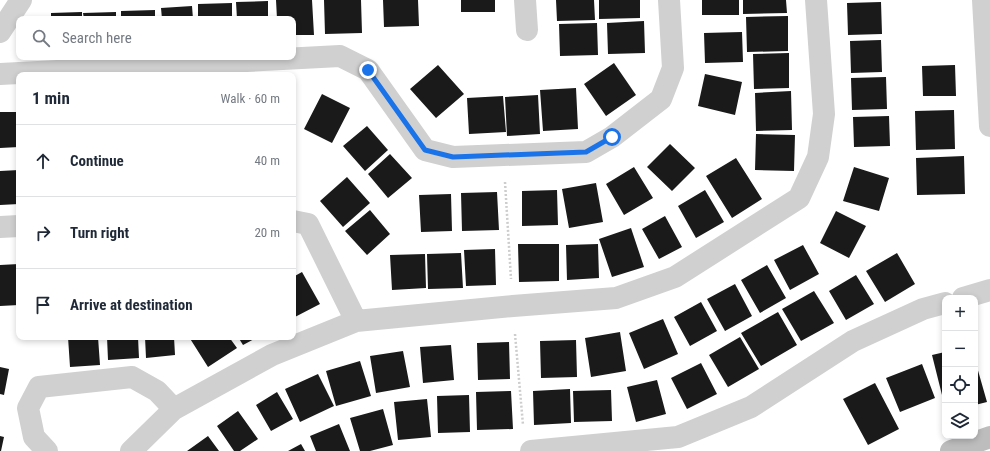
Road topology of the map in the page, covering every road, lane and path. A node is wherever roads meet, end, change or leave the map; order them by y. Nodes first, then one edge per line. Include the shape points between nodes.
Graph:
1 (21, 0) edge
2 (525, 0) edge
3 (669, 0) edge
4 (816, 0) edge
5 (983, 0) edge
6 (527, 30) dead end
7 (0, 32) edge
8 (988, 38) edge
9 (296, 58) edge
10 (264, 60) edge
11 (38, 72) edge
12 (16, 73) edge
13 (0, 74) edge
14 (990, 126) edge
15 (296, 221) edge
16 (16, 226) edge
17 (0, 227) edge
18 (990, 290) edge
19 (973, 295) edge
20 (942, 304) edge
21 (356, 321) junction
22 (174, 409) junction
23 (990, 437) edge
24 (674, 444) edge
25 (47, 451) edge
26 (131, 451) edge
27 (532, 451) edge
28 (951, 451) edge

1 - 7 street
2 - 6 street
3 - 9 street via 673,68 661,99 612,137 586,152 453,157 425,150 368,70 340,56
4 - 21 street via 824,114 818,157 799,198 675,277 616,298
5 - 8 street
8 - 14 street
10 - 11 street
12 - 13 street
15 - 21 street via 308,224
16 - 17 street
18 - 19 street
20 - 24 street via 923,309 853,342 751,407
21 - 22 street via 272,355
22 - 25 street via 157,391 132,377 39,387 28,408 34,437
22 - 26 street
23 - 28 street
24 - 27 street

